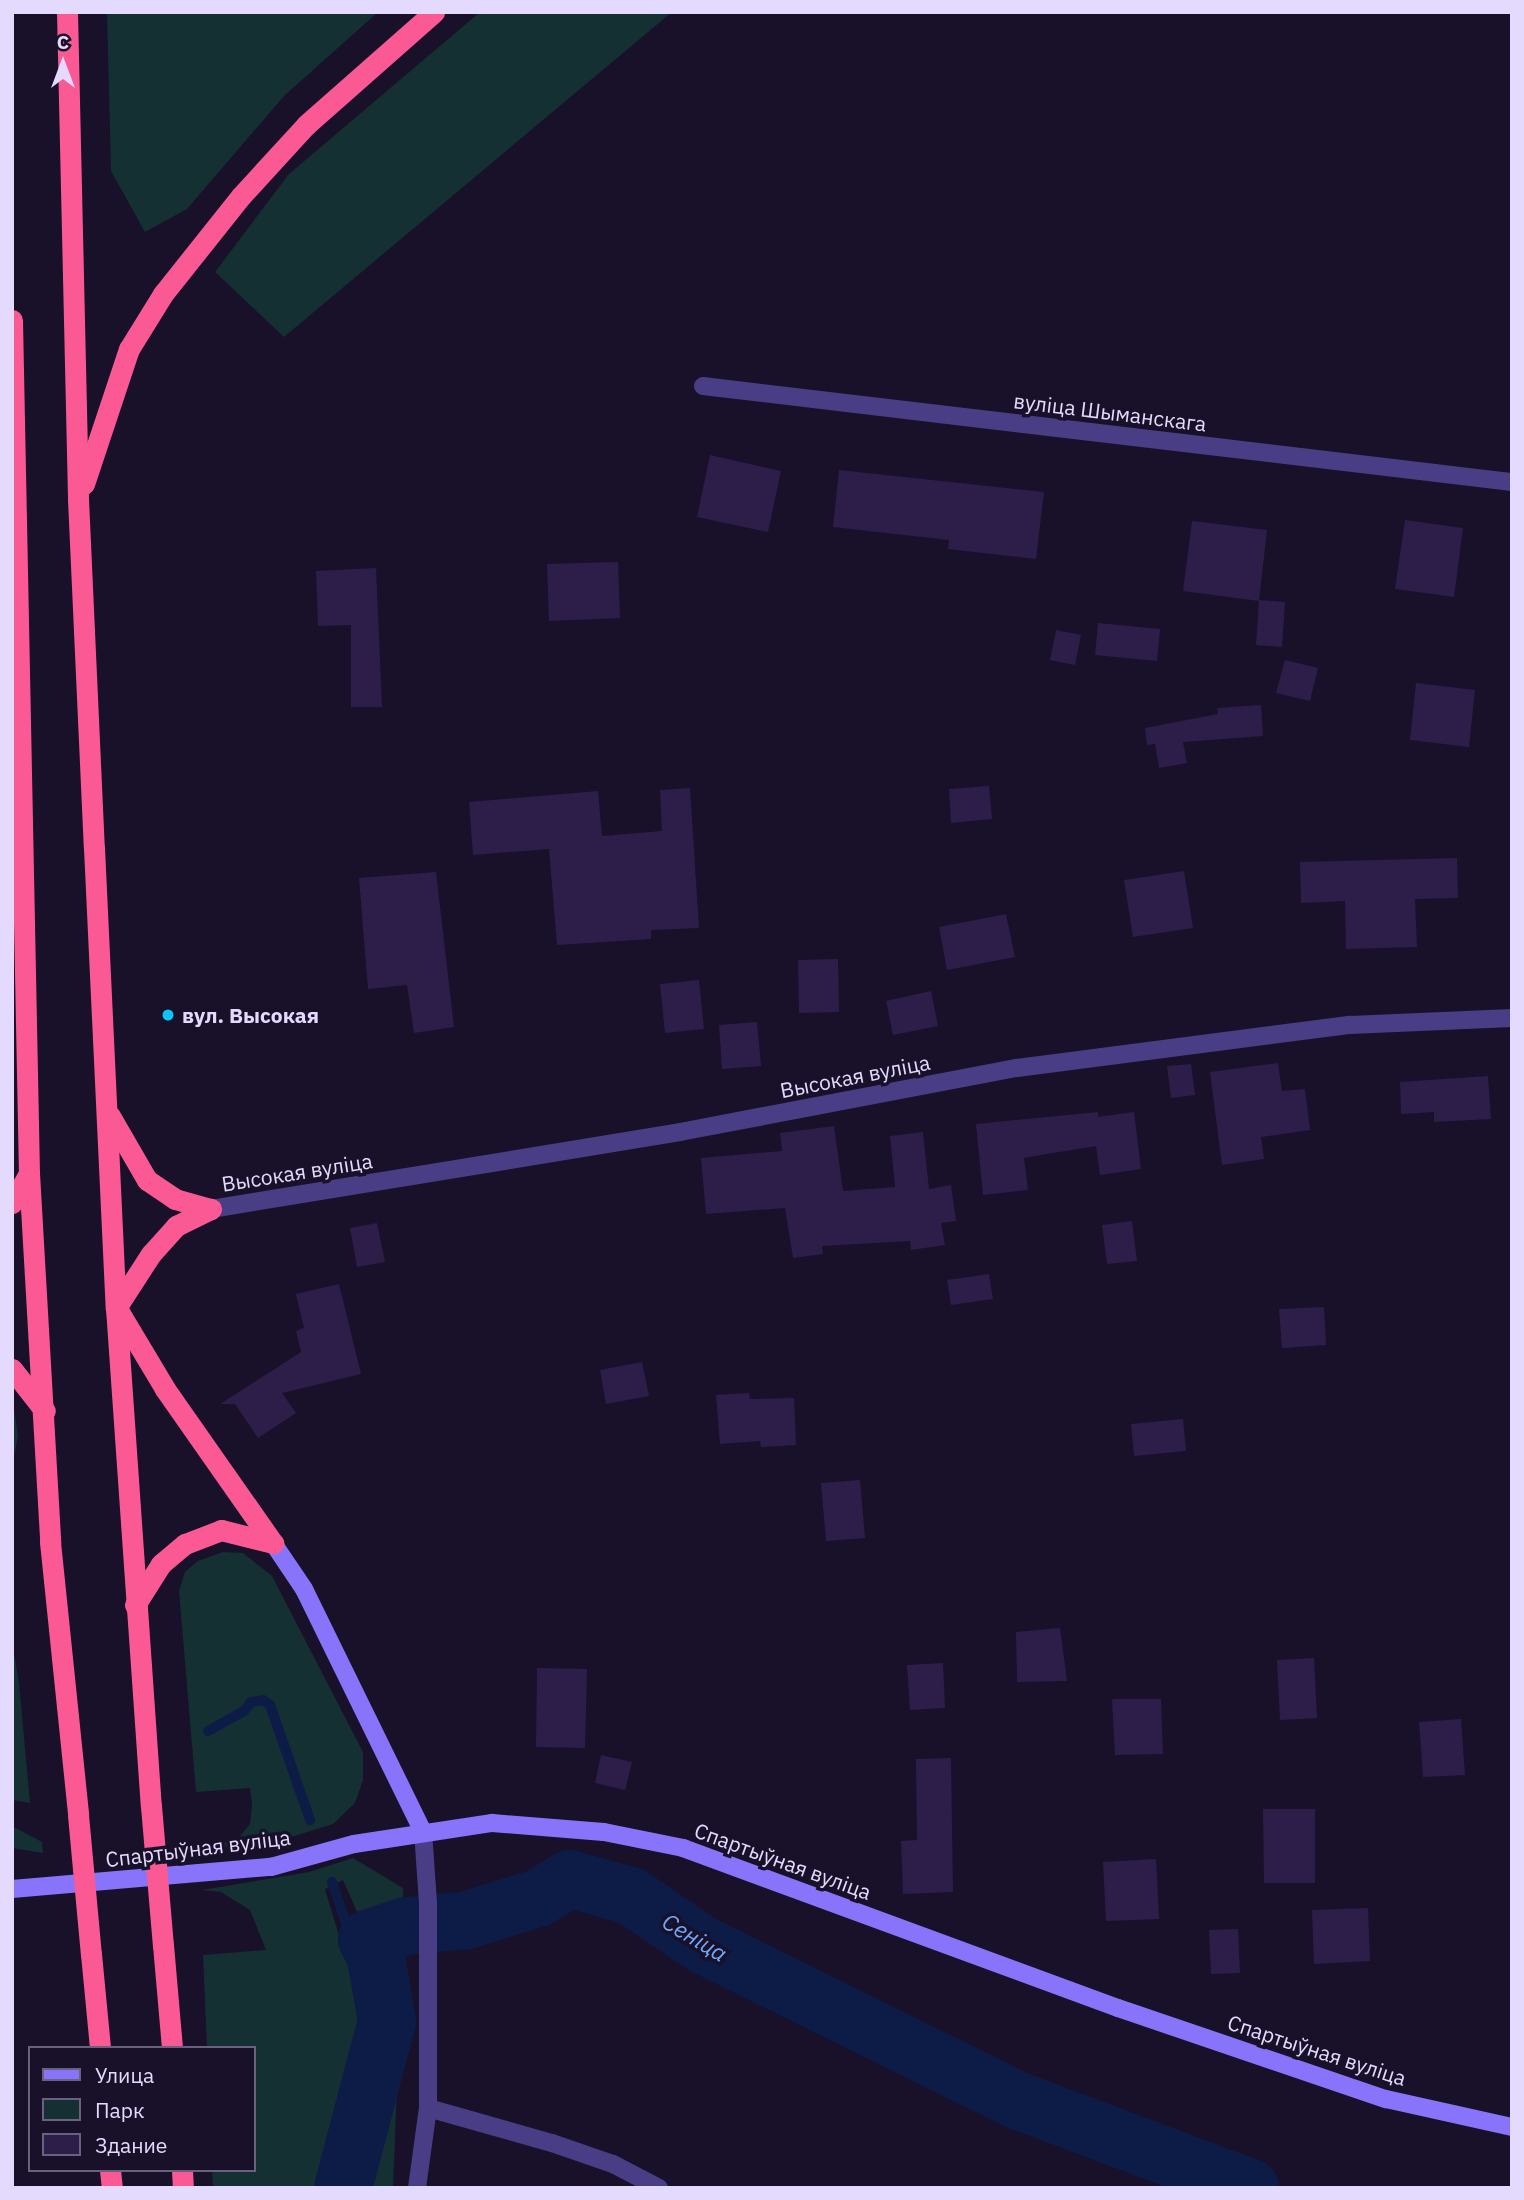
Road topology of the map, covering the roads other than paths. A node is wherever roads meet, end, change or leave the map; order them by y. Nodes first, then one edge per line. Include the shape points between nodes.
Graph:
1 (67, 12) edge
2 (433, 12) edge
3 (12, 320) edge
4 (704, 386) dead end
5 (13, 430) edge
6 (1512, 482) edge
7 (78, 499) junction
8 (1512, 1018) edge
9 (107, 1110) junction
10 (29, 1173) junction
11 (12, 1203) edge
12 (211, 1209) junction
13 (116, 1308) junction
14 (12, 1369) edge
15 (45, 1411) junction
16 (273, 1543) junction
17 (135, 1605) junction
18 (423, 1832) junction
19 (12, 1889) edge
20 (100, 2046) edge
21 (172, 2046) edge
22 (428, 2108) junction
23 (1512, 2127) edge
24 (417, 2188) edge
25 (659, 2188) edge

1 - 7 highway
2 - 7 highway via 306,125 241,195 163,294 129,349
3 - 5 highway
4 - 6 street, вуліца Шыманскага
5 - 10 highway
7 - 9 highway
8 - 12 street, Высокая вуліца via 1350,1025 1017,1068 680,1132
9 - 12 highway via 147,1180 175,1199
9 - 13 highway
10 - 11 highway
10 - 15 highway
12 - 13 highway via 176,1226 151,1254
13 - 16 highway via 177,1408
13 - 17 highway
14 - 15 highway
15 - 20 highway, bridge via 50,1542
16 - 17 highway via 221,1530 185,1544 161,1563
16 - 18 street via 316,1612
17 - 21 highway, bridge
18 - 19 street, Спартыўная вуліца via 354,1844 271,1867
18 - 22 street via 428,1903
18 - 23 street, Спартыўная вуліца via 492,1823 604,1832 683,1848 1118,2008 1335,2082 1386,2099
22 - 24 street
22 - 25 street via 613,2164

